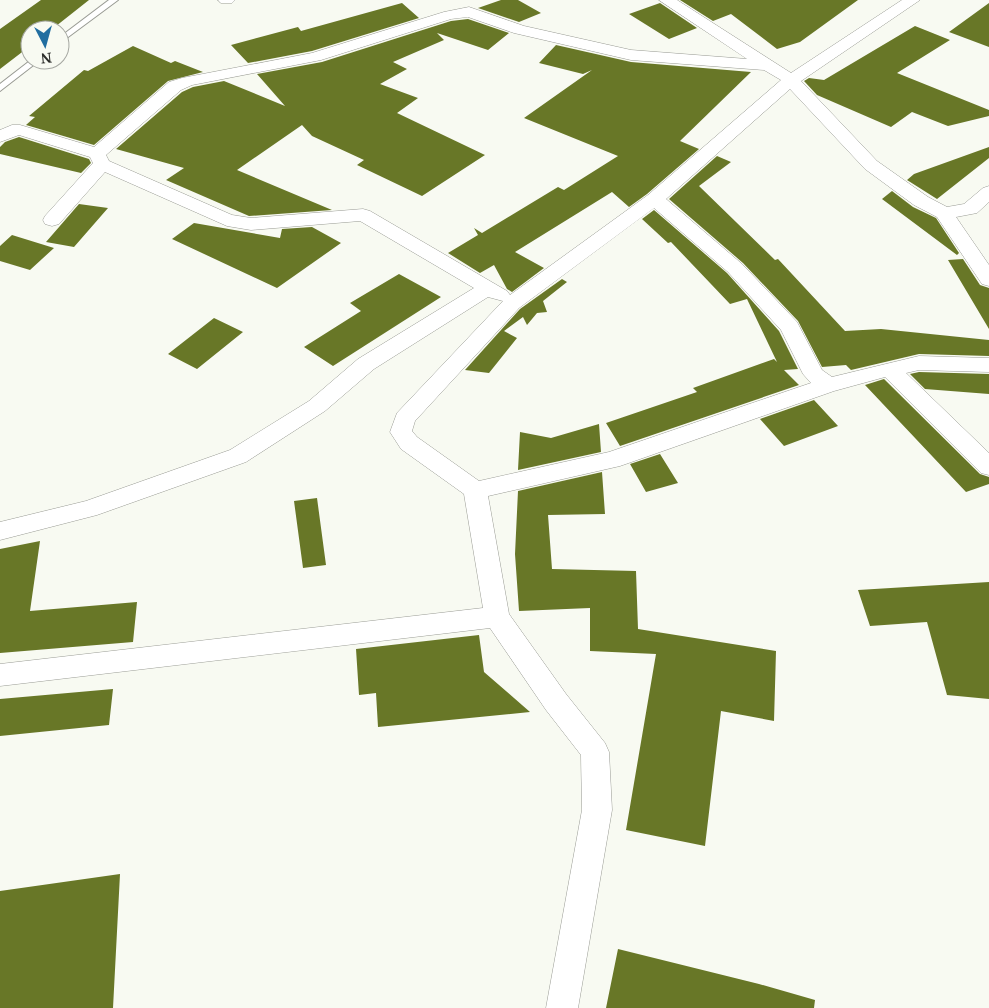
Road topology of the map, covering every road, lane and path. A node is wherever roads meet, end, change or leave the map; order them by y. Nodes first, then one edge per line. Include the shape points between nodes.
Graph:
1 (114, 0) edge
2 (667, 0) edge
3 (912, 0) edge
4 (70, 33) edge
5 (766, 65) junction
6 (23, 70) edge
7 (791, 80) junction
8 (0, 88) edge
9 (0, 137) edge
10 (100, 159) junction
11 (989, 192) edge
12 (656, 199) junction
13 (944, 213) junction
14 (52, 220) dead end
15 (989, 280) edge
16 (488, 288) junction
17 (512, 303) junction
18 (989, 365) edge
19 (890, 368) junction
20 (828, 385) junction
21 (989, 467) edge
22 (475, 490) junction
23 (0, 531) edge
24 (497, 616) junction
25 (0, 675) edge
26 (562, 1008) edge

1 - 4 lane
2 - 5 street
3 - 7 street
5 - 7 street
5 - 10 street via 631,55 520,30 469,12 449,15 315,57 175,86
6 - 8 lane
7 - 12 street
7 - 13 street via 871,165 921,201
9 - 10 street via 12,130 20,130
10 - 14 street
10 - 16 street via 227,220 251,224 364,215
11 - 13 street via 970,209
12 - 17 street
12 - 20 street via 735,268 790,328 814,374
13 - 15 street
16 - 17 street
16 - 23 street via 366,364 317,406 238,456 90,509
17 - 22 street via 404,418 401,432 409,443
18 - 19 street via 919,363
19 - 20 street
19 - 21 street
20 - 22 street via 612,460
22 - 24 street
24 - 25 street
24 - 26 street via 595,752 597,810

